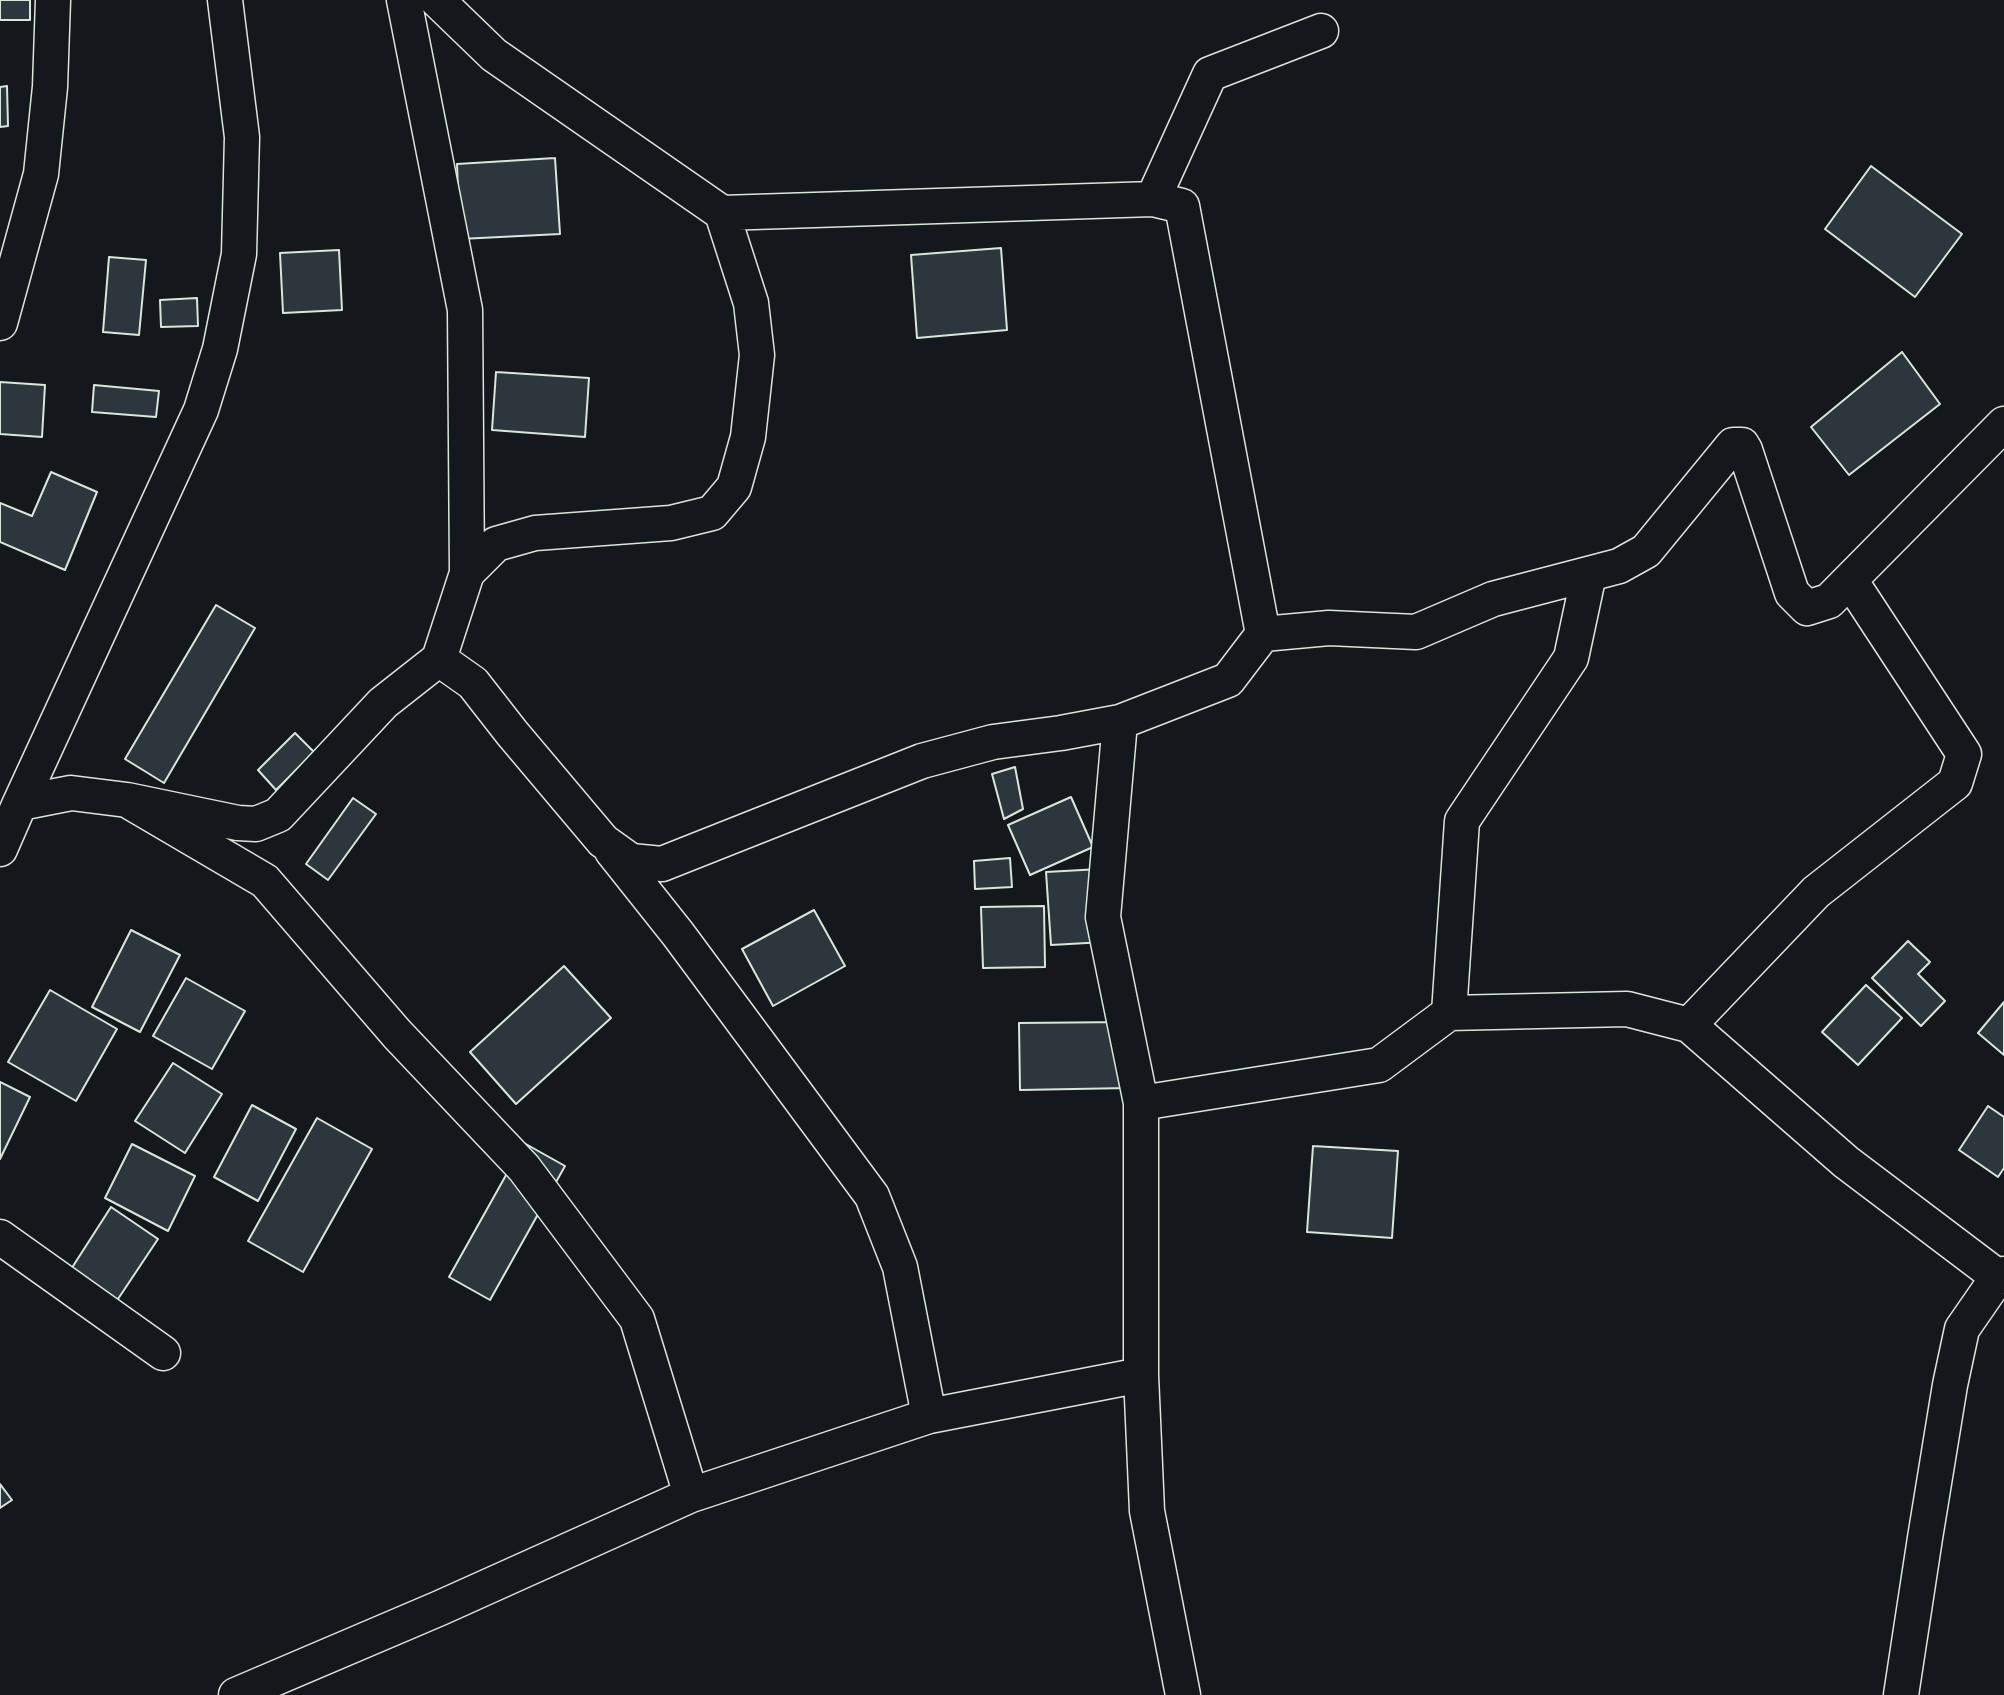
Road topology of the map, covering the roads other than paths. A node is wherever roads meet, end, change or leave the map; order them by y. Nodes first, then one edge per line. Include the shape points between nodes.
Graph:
1 (53, 0) edge
2 (225, 0) edge
3 (404, 0) edge
4 (437, 0) edge
5 (1321, 31) dead end
6 (1153, 199) junction
7 (722, 213) junction
8 (0, 323) edge
9 (2004, 424) edge
10 (467, 573) junction
11 (1589, 574) junction
12 (1850, 580) junction
13 (1263, 634) junction
14 (439, 659) junction
15 (1120, 722) junction
16 (127, 800) junction
17 (20, 803) junction
18 (603, 841) junction
19 (0, 849) edge
20 (1449, 1013) junction
21 (1689, 1025) junction
22 (1141, 1103) junction
23 (0, 1237) edge
24 (2001, 1276) edge
25 (163, 1353) dead end
26 (1141, 1375) junction
27 (929, 1416) junction
28 (691, 1495) junction
29 (236, 1695) edge
30 (1183, 1695) edge
31 (1901, 1695) edge

1 - 8 street via 41,174
2 - 17 street via 242,137 239,254 220,349 201,410
3 - 10 street via 465,310
4 - 7 street via 494,55
5 - 6 street via 1210,74
6 - 7 street
6 - 13 street via 1182,206
7 - 10 street via 751,303 757,355 748,437 734,487 712,513 671,523 535,533 496,544
9 - 12 street
10 - 14 street
11 - 12 street via 1646,551 1733,445 1742,445 1792,593 1807,608 1829,601
11 - 13 street via 1493,599 1416,632 1329,628
11 - 20 street via 1571,658 1462,821
12 - 21 street via 1964,754 1955,783 1816,892
13 - 15 street via 1228,680
14 - 16 street via 383,703 278,815 256,824 238,823
14 - 18 street via 473,683
15 - 18 street via 993,742 922,761 662,864 631,861
15 - 22 street via 1103,917
16 - 17 street via 71,793
16 - 28 street via 265,881 397,1034 524,1168 637,1319
17 - 19 street
18 - 27 street via 872,1196 900,1267
20 - 21 street via 1627,1009
20 - 22 street via 1379,1065
21 - 24 street via 1846,1162
22 - 26 street
23 - 25 street
24 - 31 street via 1962,1329
26 - 27 street
26 - 30 street via 1147,1511
27 - 28 street
28 - 29 street

